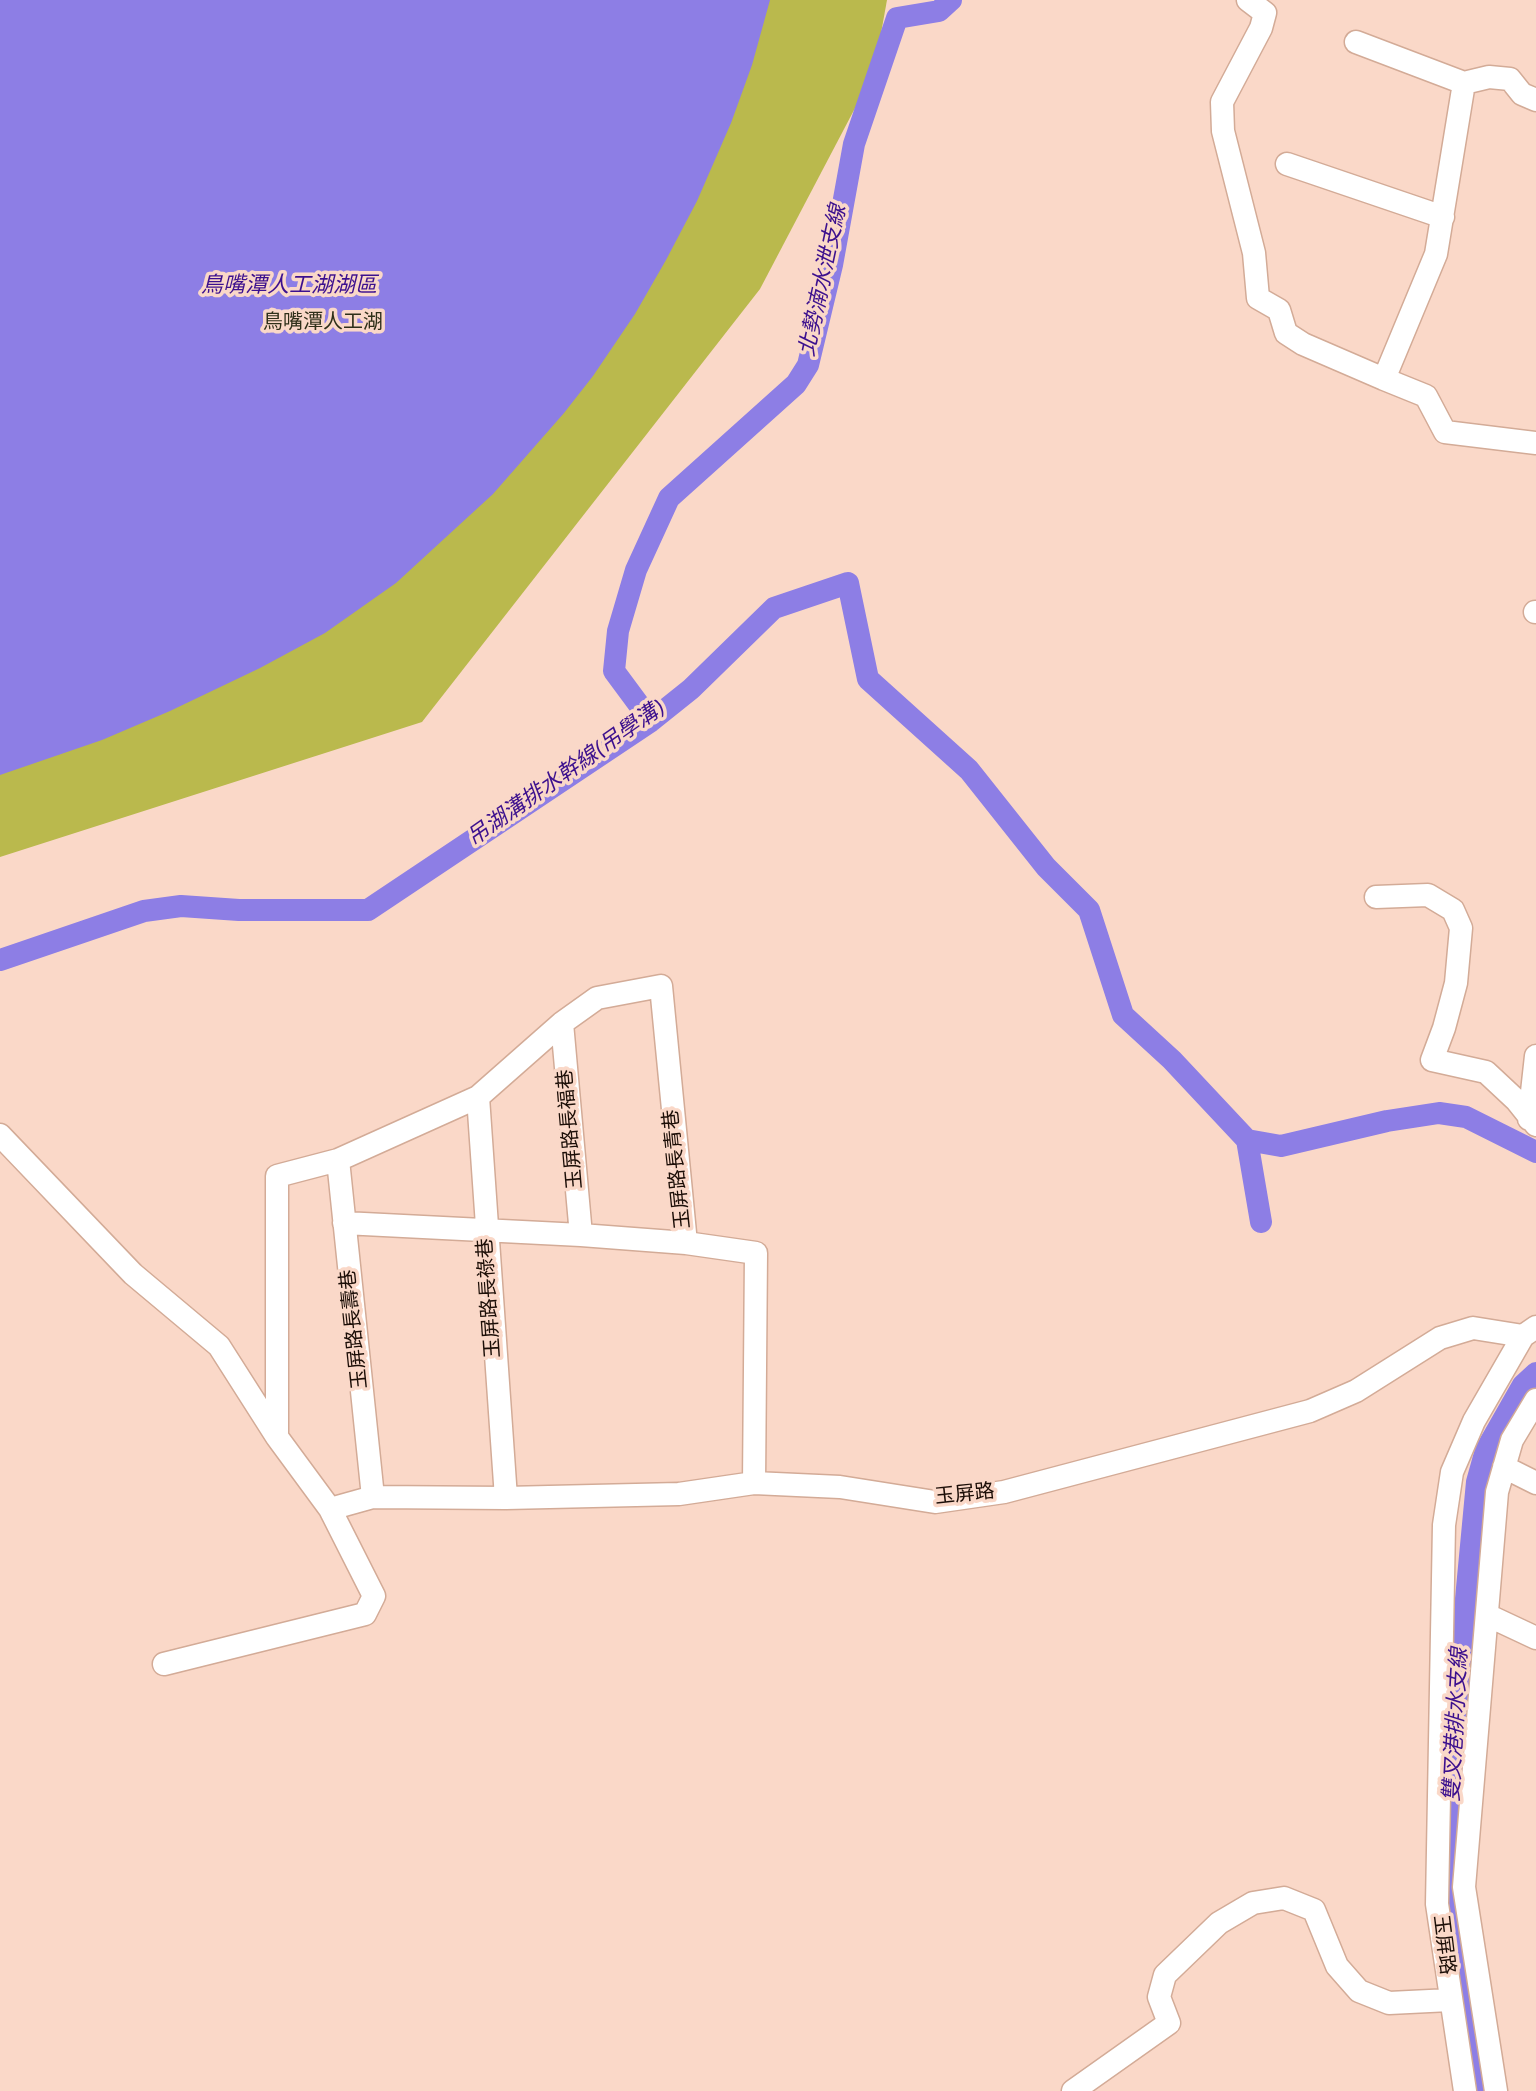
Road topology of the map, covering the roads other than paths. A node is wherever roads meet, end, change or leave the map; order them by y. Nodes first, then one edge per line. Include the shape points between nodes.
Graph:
1 (1248, 0) edge
2 (1356, 42) dead end
3 (1464, 83) junction
4 (1536, 100) edge
5 (1287, 164) dead end
6 (1443, 217) junction
7 (1384, 379) junction
8 (1536, 443) edge
9 (1376, 897) dead end
10 (562, 1023) junction
11 (1536, 1056) edge
12 (478, 1097) junction
13 (1533, 1122) edge
14 (0, 1135) edge
15 (338, 1160) junction
16 (344, 1223) junction
17 (486, 1229) junction
18 (581, 1235) junction
19 (686, 1243) junction
20 (1530, 1331) edge
21 (1536, 1400) edge
22 (277, 1437) junction
23 (1504, 1467) junction
24 (754, 1483) junction
25 (1536, 1483) edge
26 (373, 1497) junction
27 (506, 1498) junction
28 (330, 1509) junction
29 (1487, 1615) junction
30 (1536, 1638) edge
31 (164, 1664) dead end
32 (1450, 2000) junction
33 (1073, 2091) edge
34 (1465, 2091) edge
35 (1496, 2091) edge

1 - 7 street via 1265,13 1222,102 1223,131 1254,253 1258,298 1279,310 1286,333 1303,344
2 - 3 street
3 - 4 street via 1510,79 1522,94
3 - 6 street
5 - 6 street
6 - 7 street via 1436,254
7 - 8 street via 1426,396 1445,432
9 - 13 street via 1428,895 1453,910 1461,928 1456,983 1432,1060 1486,1072
10 - 12 street
10 - 18 street, 玉屏路長福巷
10 - 19 street, 玉屏路長青巷 via 597,998 661,986
11 - 13 street
12 - 15 street
12 - 17 street, 玉屏路長祿巷
14 - 22 street via 133,1274 219,1346
15 - 16 street, 玉屏路長壽巷
15 - 22 street via 277,1176
16 - 17 street
16 - 26 street, 玉屏路長壽巷
17 - 18 street
17 - 27 street, 玉屏路長祿巷
18 - 19 street
19 - 24 street, 玉屏路長青巷 via 756,1253
20 - 24 street, 玉屏路 via 1473,1328 1440,1338 1356,1391 1310,1411 1004,1492 935,1502 840,1487
20 - 32 street, 玉屏路 via 1474,1421 1452,1472 1444,1525 1437,1904
21 - 23 street via 1512,1440
22 - 28 street
23 - 25 street
23 - 29 street via 1497,1492
24 - 27 street, 玉屏路 via 679,1494
26 - 27 street, 玉屏路
26 - 28 street, 玉屏路
28 - 31 street via 374,1596 365,1614
29 - 30 street
29 - 35 street via 1464,1887
32 - 33 street via 1389,2003 1359,1991 1337,1966 1314,1910 1284,1898 1253,1903 1219,1923 1165,1975 1159,1997 1169,2023
32 - 34 street, 玉屏路

